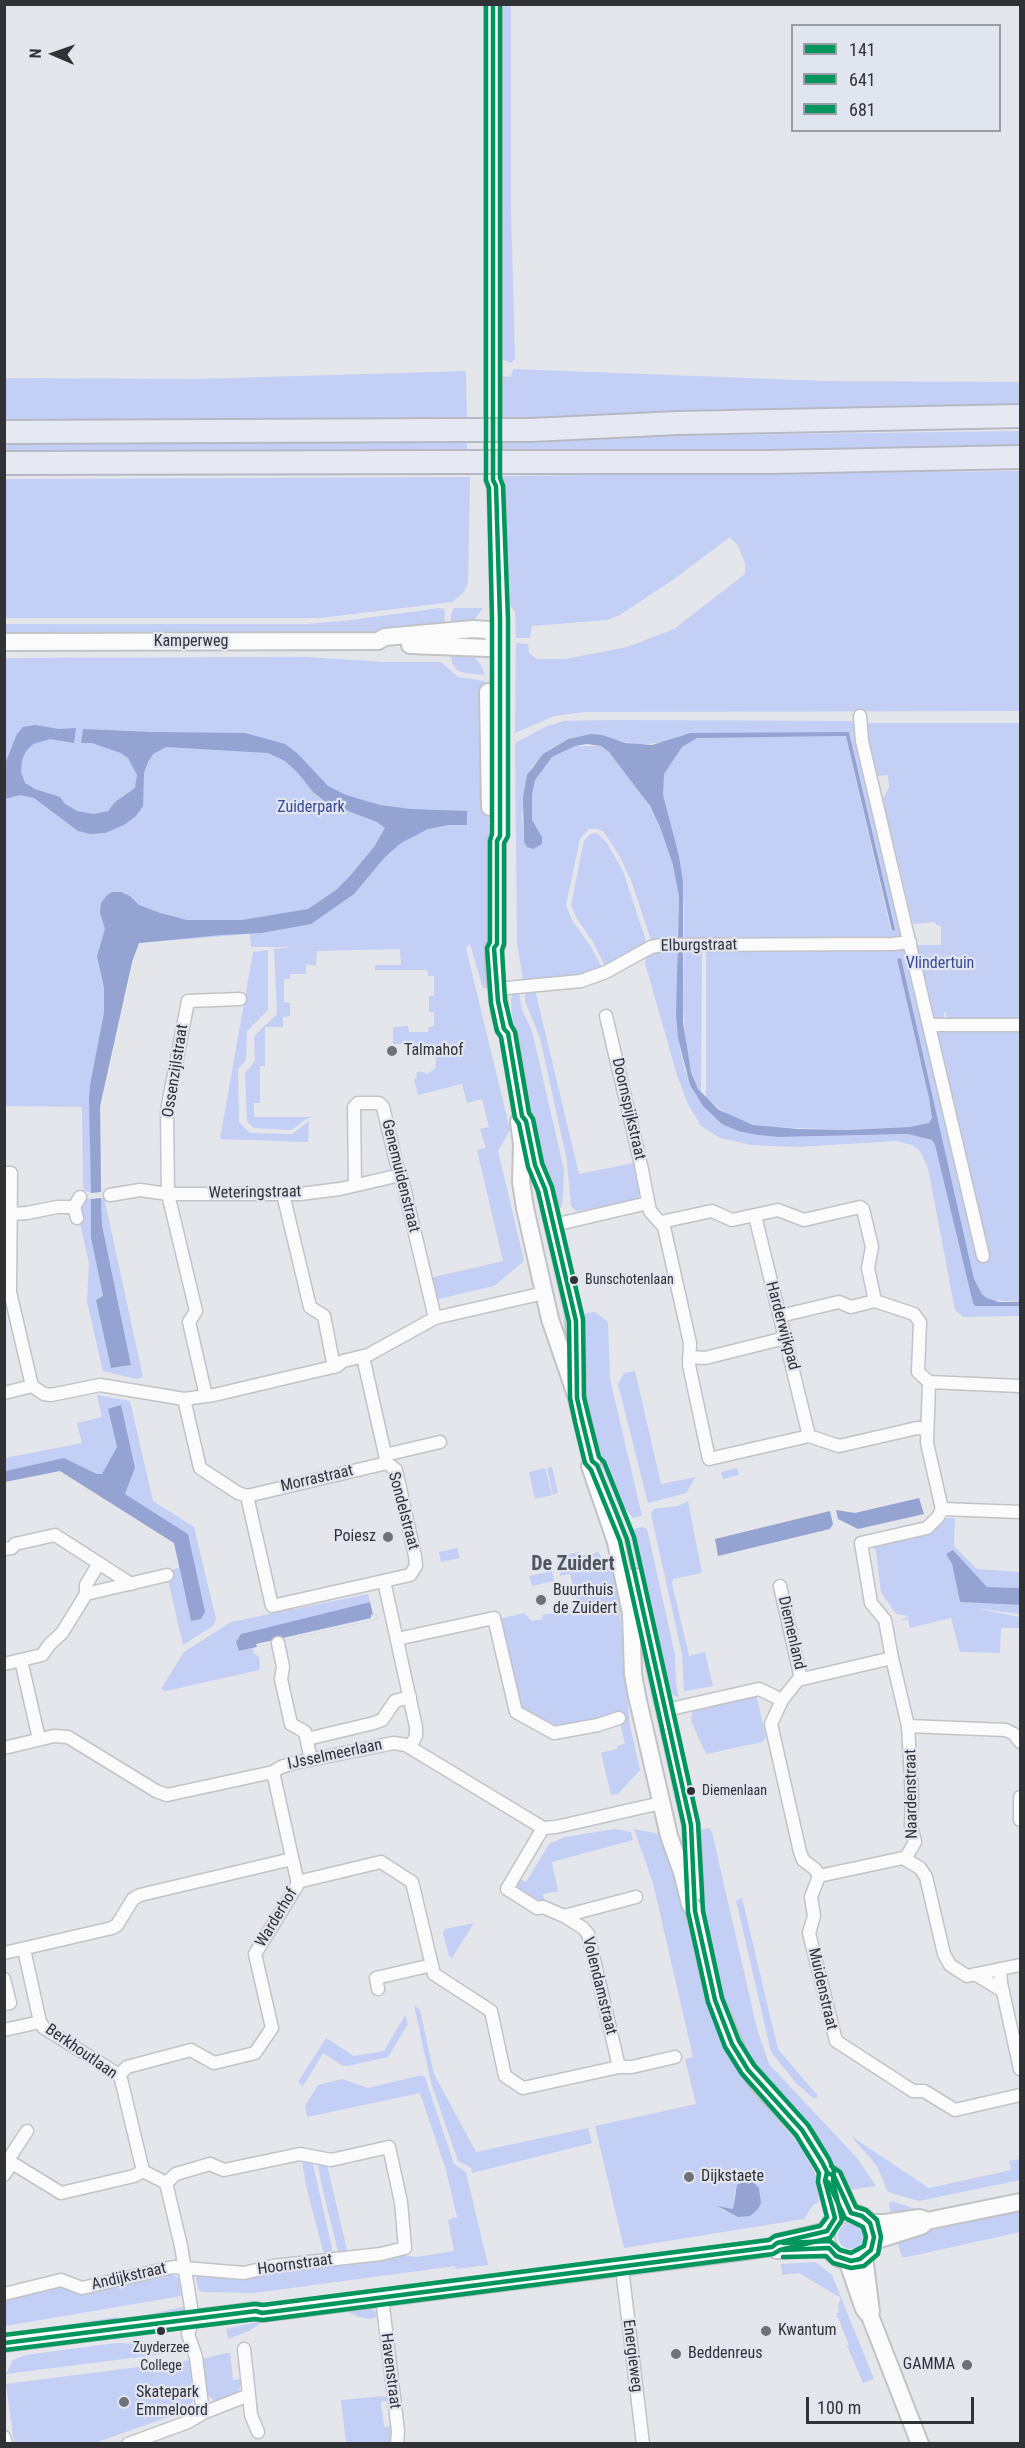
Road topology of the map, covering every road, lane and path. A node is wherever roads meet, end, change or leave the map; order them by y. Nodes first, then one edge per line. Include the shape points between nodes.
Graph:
1 (493, 4) edge
2 (1020, 416) edge
3 (4, 432) edge
4 (1020, 457) edge
5 (4, 463) edge
6 (492, 639) junction
7 (4, 642) edge
8 (860, 716) dead end
9 (910, 942) junction
10 (501, 989) junction
11 (240, 999) dead end
12 (606, 1016) dead end
13 (929, 1025) junction
14 (1020, 1025) edge
15 (522, 1116) junction
16 (4, 1173) edge
17 (400, 1175) junction
18 (355, 1185) junction
19 (168, 1194) junction
20 (283, 1194) junction
21 (110, 1196) dead end
22 (648, 1203) junction
23 (77, 1207) dead end
24 (10, 1214) junction
25 (755, 1216) junction
26 (661, 1222) junction
27 (554, 1225) junction
28 (530, 1231) junction
29 (983, 1256) dead end
30 (568, 1287) junction
31 (544, 1293) junction
32 (875, 1301) junction
33 (780, 1316) junction
34 (435, 1318) junction
35 (785, 1338) junction
36 (363, 1357) junction
37 (689, 1357) junction
38 (334, 1367) junction
39 (929, 1382) junction
40 (32, 1386) junction
41 (1020, 1386) edge
42 (4, 1392) edge
43 (206, 1396) junction
44 (577, 1398) junction
45 (184, 1399) junction
46 (927, 1429) junction
47 (809, 1436) junction
48 (440, 1442) dead end
49 (386, 1459) junction
50 (592, 1461) junction
51 (247, 1496) junction
52 (942, 1509) junction
53 (1020, 1512) edge
54 (4, 1549) edge
55 (99, 1563) junction
56 (167, 1575) dead end
57 (384, 1581) junction
58 (131, 1584) junction
59 (780, 1586) dead end
60 (86, 1594) junction
61 (397, 1639) junction
62 (278, 1643) dead end
63 (892, 1658) junction
64 (21, 1660) junction
65 (4, 1664) edge
66 (801, 1679) junction
67 (410, 1697) junction
68 (782, 1700) junction
69 (666, 1710) junction
70 (641, 1716) junction
71 (619, 1718) dead end
72 (908, 1726) junction
73 (1019, 1736) edge
74 (39, 1739) junction
75 (307, 1739) junction
76 (410, 1747) junction
77 (4, 1748) edge
78 (312, 1760) junction
79 (273, 1772) junction
80 (1020, 1797) edge
81 (685, 1798) junction
82 (661, 1803) junction
83 (1020, 1818) edge
84 (543, 1828) junction
85 (292, 1859) junction
86 (905, 1859) junction
87 (819, 1876) junction
88 (297, 1882) junction
89 (636, 1897) dead end
90 (695, 1911) junction
91 (564, 1916) junction
92 (24, 1949) junction
93 (4, 1953) edge
94 (432, 1965) junction
95 (1020, 1965) edge
96 (1000, 1969) junction
97 (975, 1974) junction
98 (4, 1979) edge
99 (378, 1989) dead end
100 (1003, 1991) junction
101 (4, 2004) edge
102 (40, 2022) junction
103 (4, 2030) edge
104 (675, 2057) dead end
105 (619, 2067) junction
106 (1020, 2069) edge
107 (119, 2075) junction
108 (1020, 2095) edge
109 (27, 2131) dead end
110 (8, 2160) edge
111 (143, 2170) junction
112 (827, 2172) junction
113 (4, 2175) edge
114 (166, 2183) junction
115 (1020, 2202) edge
116 (851, 2212) junction
117 (927, 2221) junction
118 (870, 2223) junction
119 (831, 2224) junction
120 (874, 2241) junction
121 (772, 2247) junction
122 (829, 2248) junction
123 (864, 2256) junction
124 (847, 2260) junction
125 (185, 2267) junction
126 (622, 2268) junction
127 (4, 2294) edge
128 (382, 2298) junction
129 (870, 2316) junction
130 (190, 2325) junction
131 (4, 2343) edge
132 (244, 2349) dead end
133 (4, 2354) edge
134 (249, 2395) junction
135 (203, 2413) junction
136 (258, 2432) dead end
137 (4, 2438) edge
138 (6, 2444) edge
139 (128, 2444) edge
140 (397, 2444) edge
141 (643, 2444) edge
142 (920, 2444) edge

1 - 6 main road via 496,486
2 - 3 highway, bridge via 531,430
4 - 5 highway, bridge via 710,463
6 - 7 main road, Kamperweg
6 - 10 main road
8 - 9 street via 862,737 878,780
9 - 10 street, Elburgstraat via 651,947 581,981
9 - 13 street
10 - 15 main road via 511,1028 508,1033
11 - 19 street, Ossenzijlstraat via 188,1001 167,1111
12 - 22 street, Doornspijkstraat
13 - 14 street
13 - 29 street
15 - 27 main road
15 - 28 main road via 521,1182
16 - 24 street via 11,1173
17 - 18 street, Weteringstraat
17 - 18 street, Genemuidenstraat via 383,1107 379,1103 358,1103 354,1107
17 - 34 street, Genemuidenstraat
18 - 20 street, Weteringstraat
19 - 20 street, Weteringstraat
19 - 21 street, Weteringstraat via 140,1190
19 - 43 street via 196,1311 189,1322
20 - 38 street via 310,1307 324,1316
22 - 26 street
22 - 27 street
23 - 24 street
24 - 40 street via 10,1292
25 - 26 street via 732,1220 712,1211
25 - 32 street via 778,1210 804,1220 863,1209 872,1247 868,1268
25 - 33 street, Harderwijkpad
26 - 37 street via 690,1343
27 - 28 main road
27 - 30 main road
28 - 31 main road
30 - 31 main road
30 - 44 main road via 576,1322
31 - 34 street
31 - 44 main road
32 - 33 street via 851,1307 839,1302
32 - 39 street via 914,1314 920,1322 918,1372
33 - 35 street, Harderwijkpad
34 - 36 street
35 - 37 street via 705,1358
35 - 47 street, Harderwijkpad
36 - 38 street
36 - 49 street, Sondelstraat
37 - 47 street via 708,1462
38 - 43 street
39 - 41 street
39 - 46 street
40 - 42 street
40 - 45 street via 47,1395 100,1384
43 - 45 street
44 - 50 main road
45 - 51 street via 200,1468
46 - 47 street via 839,1446
46 - 52 street
48 - 49 street, Sondelstraat
49 - 51 street, Morrastraat
49 - 57 street, Sondelstraat via 396,1470 417,1562 413,1574
50 - 69 main road via 627,1539
50 - 70 main road via 590,1466 612,1527 632,1612 633,1674
51 - 57 street, Sondelstraat via 272,1606
52 - 53 street
52 - 63 street via 927,1528 861,1543 871,1603 885,1620
54 - 55 street via 55,1535
55 - 58 street
55 - 60 street via 86,1585
56 - 58 street
57 - 61 street
58 - 60 street
59 - 66 street, Diemenland
60 - 64 street via 62,1633 42,1655
61 - 67 street
61 - 71 street via 494,1618 516,1712 554,1733
62 - 75 street via 291,1724 305,1732
63 - 66 street
63 - 72 street
64 - 65 street
64 - 74 street
66 - 68 street
67 - 75 street, IJsselmeerlaan via 395,1701 382,1720
67 - 76 street via 417,1731
68 - 69 street via 761,1689
68 - 87 street via 772,1727 800,1852
69 - 70 main road
69 - 81 main road
70 - 82 main road
72 - 73 street via 1006,1730
72 - 86 street, Naardenstraat via 911,1826 915,1842
74 - 77 street, IJsselmeerlaan
74 - 79 street, IJsselmeerlaan via 73,1739 165,1794
75 - 78 street
76 - 78 street, IJsselmeerlaan via 387,1743
76 - 84 street, IJsselmeerlaan
78 - 79 street, IJsselmeerlaan
79 - 85 street
80 - 83 street
81 - 82 main road
81 - 90 main road via 692,1830
82 - 84 street
82 - 90 main road
84 - 91 street, Volendamstraat via 507,1889 537,1908
85 - 88 street
85 - 92 street via 138,1896 114,1927
86 - 87 street
86 - 97 street via 920,1868 927,1879 946,1959 966,1976
87 - 108 street, Muidenstraat via 812,1897 814,1916 809,1933 836,2041 913,2091 924,2091 954,2110
88 - 94 street via 378,1863 389,1867 412,1882
88 - 107 street, Warderhof via 255,1954 272,2028 255,2053 214,2063 191,2050 127,2067
89 - 91 street
90 - 112 main road via 715,2000 732,2044 759,2085 808,2138
91 - 105 street, Volendamstraat via 590,1937
92 - 93 street
92 - 102 street, Berkhoutlaan
94 - 99 street via 376,1978
94 - 105 street via 434,1974 491,2011 505,2076 523,2088
95 - 96 street
96 - 97 street
96 - 100 street
97 - 100 street
98 - 101 street via 10,2003
100 - 106 street
102 - 103 street
102 - 107 street, Berkhoutlaan via 45,2030
104 - 105 street
107 - 111 street, Berkhoutlaan
109 - 110 street
110 - 111 street via 61,2193 134,2176
110 - 113 street
111 - 114 street
112 - 116 main road via 834,2176
112 - 119 main road
114 - 125 street
114 - 125 street, Hoornstraat via 178,2173 210,2164 224,2170 300,2154 331,2160 389,2147 401,2202 405,2248 244,2273
115 - 117 main road
116 - 118 main road
116 - 119 main road
117 - 118 main road via 920,2218
117 - 120 main road
118 - 120 main road
119 - 121 main road
119 - 122 main road
120 - 123 main road
121 - 122 main road
121 - 126 main road
122 - 124 main road
123 - 124 main road
123 - 129 main road
124 - 129 main road
125 - 127 street, Andijkstraat via 80,2288 61,2280
125 - 130 street
126 - 128 main road
126 - 141 street, Energieweg
128 - 130 main road via 256,2311
128 - 140 street, Havenstraat
129 - 142 main road
130 - 131 main road
130 - 133 main road
130 - 135 street
132 - 134 street
134 - 135 street
134 - 136 street
135 - 139 street
137 - 138 street

